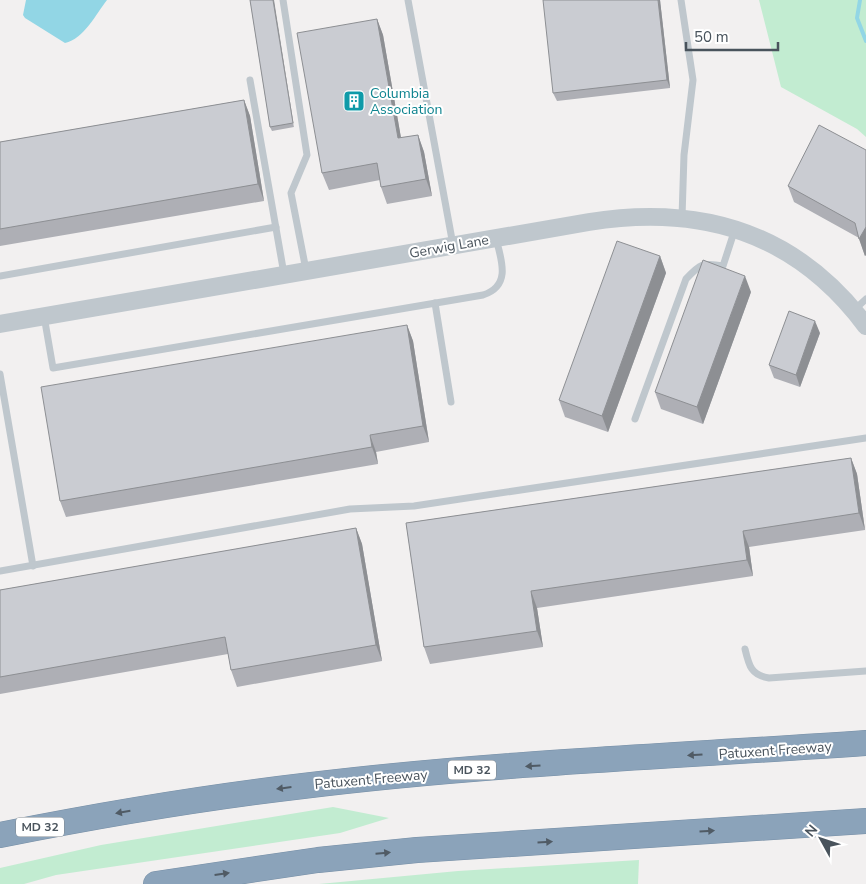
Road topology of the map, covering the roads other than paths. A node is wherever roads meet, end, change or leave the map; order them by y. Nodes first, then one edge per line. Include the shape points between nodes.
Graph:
1 (283, 0) edge
2 (408, 0) edge
3 (681, 0) edge
4 (250, 80) dead end
5 (682, 217) junction
6 (276, 227) junction
7 (735, 229) junction
8 (496, 238) junction
9 (453, 245) junction
10 (306, 271) junction
11 (284, 274) junction
12 (0, 276) edge
13 (435, 303) junction
14 (860, 304) edge
15 (44, 316) junction
16 (0, 324) edge
17 (866, 326) edge
18 (0, 374) edge
19 (451, 402) dead end
20 (635, 419) dead end
21 (866, 438) edge
22 (33, 566) junction
23 (0, 571) edge
24 (745, 649) dead end
25 (866, 671) edge
26 (866, 743) edge
27 (866, 821) edge
28 (0, 835) edge
29 (156, 884) edge

1 - 10 lane via 307,155 291,193
2 - 9 lane
3 - 5 lane via 693,80 684,155
4 - 6 lane
5 - 7 street, Gerwig Lane
5 - 8 street, Gerwig Lane via 611,218
6 - 11 lane
6 - 12 lane
7 - 14 street, Gerwig Lane via 767,242
7 - 20 lane via 723,266 706,263 686,279
8 - 9 street, Gerwig Lane
8 - 13 lane via 504,273 497,288 483,295
9 - 10 street, Gerwig Lane
10 - 11 street, Gerwig Lane
11 - 15 street, Gerwig Lane
13 - 15 lane via 54,368
13 - 19 lane
14 - 17 street, Gerwig Lane
15 - 16 street, Gerwig Lane
18 - 22 lane
21 - 22 lane via 414,506 350,509
22 - 23 lane
24 - 25 lane via 748,665 753,672 764,677
26 -> 28 highway, Patuxent Freeway / MD 32 via 314,784 180,802
29 -> 27 highway via 318,860 417,850

